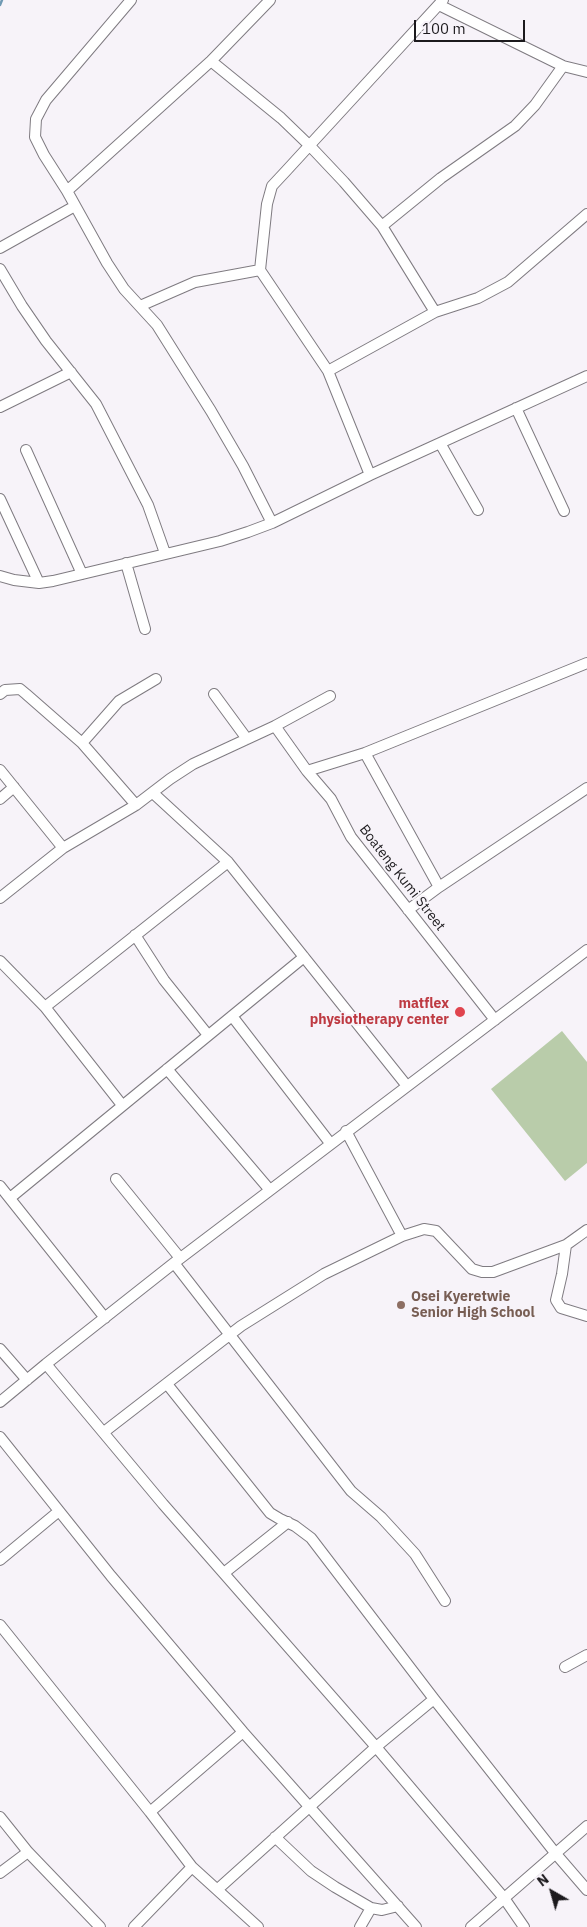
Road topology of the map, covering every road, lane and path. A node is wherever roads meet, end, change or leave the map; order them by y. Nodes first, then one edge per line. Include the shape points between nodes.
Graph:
1 (131, 0) edge
2 (270, 0) edge
3 (441, 3) edge
4 (211, 61) junction
5 (562, 66) junction
6 (587, 72) edge
7 (310, 146) junction
8 (67, 191) junction
9 (76, 206) junction
10 (587, 214) edge
11 (382, 226) junction
12 (0, 248) edge
13 (0, 269) edge
14 (260, 270) junction
15 (140, 306) junction
16 (435, 312) junction
17 (328, 371) junction
18 (71, 372) junction
19 (587, 377) edge
20 (0, 407) edge
21 (516, 408) junction
22 (440, 443) junction
23 (26, 450) dead end
24 (370, 475) junction
25 (0, 499) edge
26 (478, 510) dead end
27 (564, 511) dead end
28 (272, 523) junction
29 (165, 553) junction
30 (126, 563) junction
31 (82, 574) junction
32 (0, 576) edge
33 (39, 583) junction
34 (145, 629) dead end
35 (587, 663) edge
36 (156, 679) dead end
37 (0, 694) edge
38 (214, 694) dead end
39 (330, 696) dead end
40 (275, 726) junction
41 (247, 739) junction
42 (82, 743) junction
43 (365, 753) junction
44 (0, 770) edge
45 (307, 772) junction
46 (14, 787) junction
47 (587, 788) edge
48 (153, 793) junction
49 (0, 799) edge
50 (136, 805) junction
51 (63, 848) junction
52 (228, 862) junction
53 (439, 887) junction
54 (0, 898) edge
55 (408, 910) junction
56 (135, 935) junction
57 (587, 950) edge
58 (304, 957) junction
59 (0, 962) edge
60 (45, 1007) junction
61 (232, 1016) junction
62 (495, 1020) junction
63 (208, 1035) junction
64 (167, 1069) junction
65 (407, 1086) junction
66 (122, 1105) junction
67 (346, 1132) junction
68 (330, 1143) junction
69 (116, 1179) dead end
70 (0, 1186) edge
71 (270, 1189) junction
72 (10, 1198) junction
73 (587, 1230) edge
74 (402, 1236) junction
75 (566, 1245) junction
76 (177, 1261) junction
77 (587, 1316) edge
78 (105, 1318) junction
79 (229, 1336) junction
80 (0, 1349) edge
81 (46, 1364) junction
82 (27, 1380) junction
83 (167, 1384) junction
84 (0, 1402) edge
85 (104, 1432) junction
86 (0, 1437) edge
87 (60, 1511) junction
88 (288, 1522) junction
89 (0, 1560) edge
90 (224, 1573) junction
91 (445, 1601) dead end
92 (0, 1625) edge
93 (587, 1655) edge
94 (565, 1667) dead end
95 (434, 1699) junction
96 (243, 1732) junction
97 (376, 1746) junction
98 (309, 1806) junction
99 (150, 1812) junction
100 (0, 1817) edge
101 (587, 1826) edge
102 (275, 1837) junction
103 (28, 1852) junction
104 (556, 1854) junction
105 (192, 1867) junction
106 (0, 1873) edge
107 (218, 1889) junction
108 (587, 1890) edge
109 (504, 1898) junction
110 (398, 1906) junction
111 (371, 1908) junction
112 (100, 1927) edge
113 (134, 1927) edge
114 (258, 1927) edge
115 (360, 1927) edge
116 (416, 1927) edge
117 (471, 1927) edge
118 (524, 1927) edge

1 - 8 street via 46,100 36,120 35,138
2 - 4 street
3 - 5 street
3 - 7 street
4 - 7 street
4 - 8 street
5 - 6 street
5 - 11 street via 535,105 515,126 441,178
7 - 11 street
7 - 14 street via 272,186
8 - 9 street
9 - 12 street
9 - 15 street via 111,270
10 - 16 street via 508,282 478,298
11 - 16 street
13 - 18 street via 41,334
14 - 15 street via 195,282
14 - 17 street
15 - 28 street via 158,325 211,411
16 - 17 street
17 - 24 street
18 - 20 street
18 - 29 street via 96,404 125,459 148,505
19 - 21 street
21 - 22 street
21 - 27 street
22 - 24 street
22 - 26 street
23 - 31 street
24 - 28 street
25 - 33 street
28 - 29 street via 220,541
29 - 30 street
30 - 31 street
30 - 34 street
31 - 33 street
32 - 33 street
35 - 43 street
36 - 42 street via 119,701
37 - 42 street via 5,690 20,689
38 - 41 street
39 - 40 street
40 - 41 street
40 - 45 street, Boateng Kumi Street
41 - 48 street via 193,764
42 - 50 street
43 - 45 street
43 - 53 street
44 - 46 street
45 - 55 street, Boateng Kumi Street via 331,799 351,837
46 - 49 street
46 - 51 street
47 - 53 street
48 - 50 street
48 - 52 street
50 - 51 street
51 - 54 street
52 - 56 street
52 - 58 street
53 - 55 street
55 - 62 street, Boateng Kumi Street
56 - 60 street
56 - 63 street via 164,980
57 - 62 street
58 - 61 street
58 - 65 street
59 - 60 street
60 - 66 street
61 - 63 street
61 - 68 street
62 - 65 street
63 - 64 street
64 - 66 street
64 - 71 street
65 - 67 street
66 - 72 street
67 - 68 street
67 - 74 street
68 - 71 street
69 - 76 street
70 - 72 street
71 - 76 street
72 - 78 street
73 - 75 street
74 - 75 street via 424,1230 436,1231 472,1269 482,1272 493,1272
74 - 79 street via 307,1284
75 - 77 street via 556,1300 561,1308
76 - 78 street
76 - 79 street
78 - 81 street
79 - 83 street
79 - 91 street via 351,1492 415,1554
80 - 82 street
81 - 82 street
81 - 85 street
82 - 84 street
83 - 85 street
83 - 88 street via 270,1513
85 - 90 street
86 - 87 street
87 - 89 street
87 - 96 street
88 - 90 street
88 - 95 street via 311,1538
90 - 97 street
92 - 99 street
93 - 94 street
95 - 97 street
95 - 104 street
96 - 98 street
96 - 99 street
97 - 98 street
97 - 109 street
98 - 102 street
98 - 110 street
99 - 105 street
100 - 103 street
101 - 104 street
102 - 107 street
102 - 111 street via 311,1871
103 - 106 street
103 - 112 street
104 - 108 street
104 - 109 street
105 - 107 street
105 - 113 street
107 - 114 street
109 - 117 street
109 - 118 street
110 - 111 street via 382,1910
110 - 116 street
111 - 115 street

